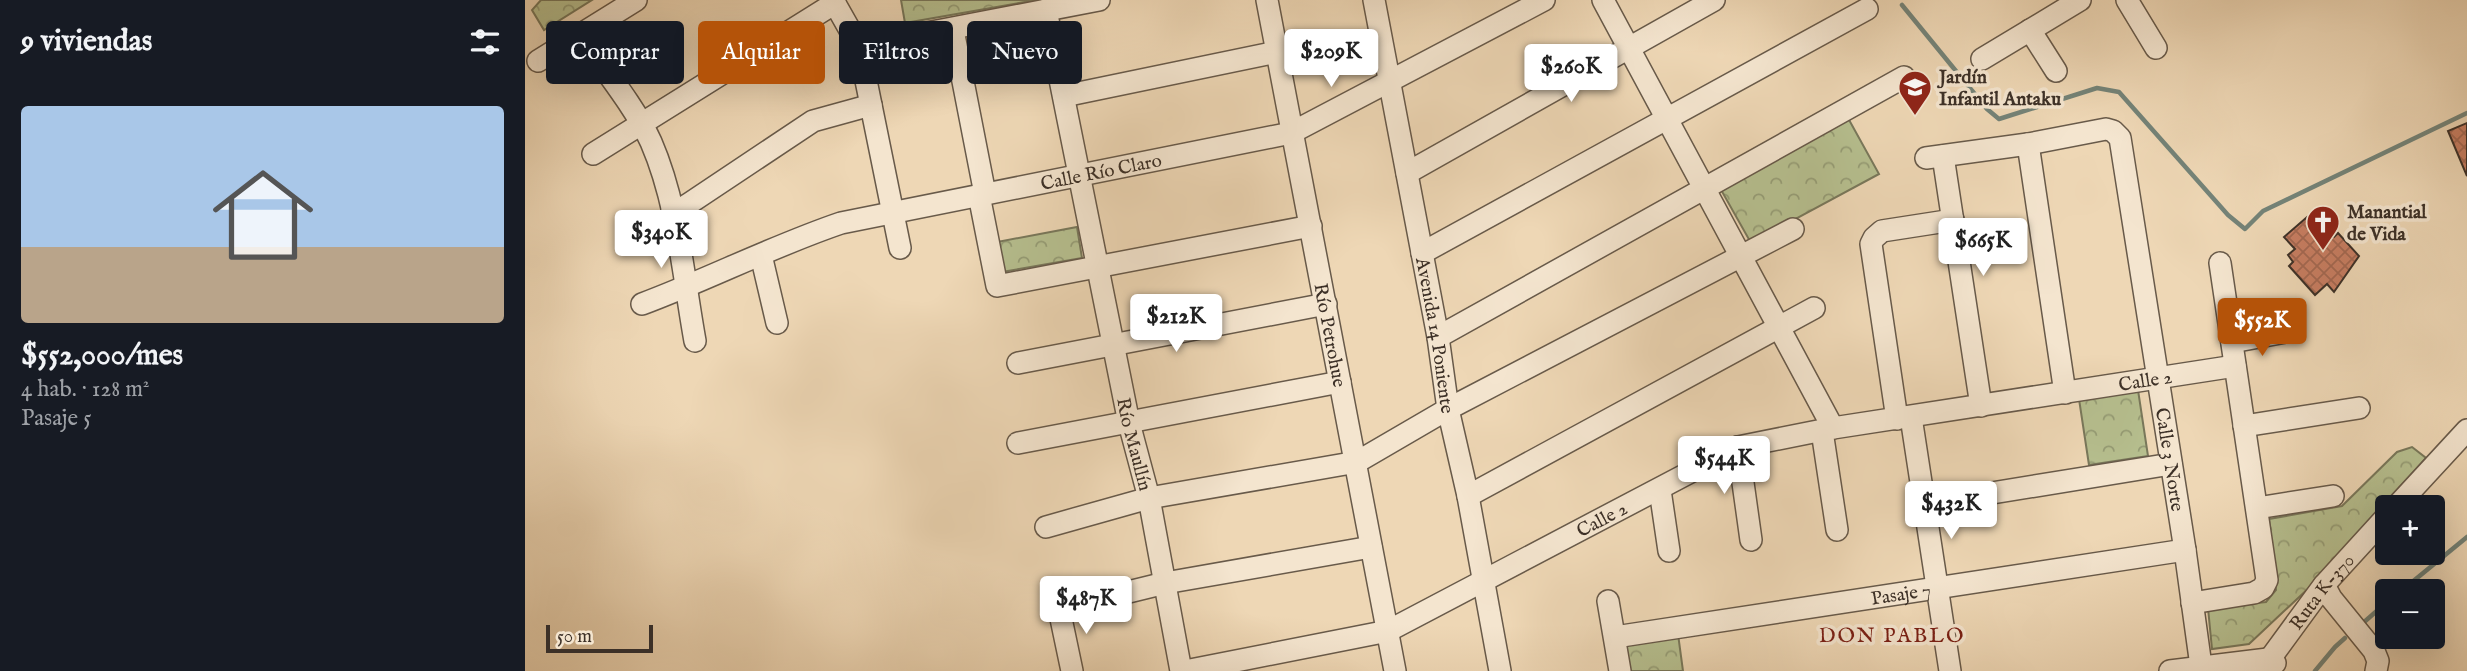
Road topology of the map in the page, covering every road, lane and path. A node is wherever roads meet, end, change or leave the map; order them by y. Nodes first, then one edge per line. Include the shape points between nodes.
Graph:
1 (636, 0) edge
2 (1099, 0) edge
3 (1267, 0) edge
4 (1544, 0) edge
5 (1603, 0) edge
6 (1714, 0) edge
7 (2080, 0) edge
8 (2127, 0) edge
9 (1376, 1) edge
10 (834, 2) edge
11 (1867, 9) dead end
12 (1046, 10) junction
13 (602, 21) edge
14 (845, 21) edge
15 (953, 30) joint
16 (2030, 30) junction
17 (1628, 47) junction
18 (2156, 48) dead end
19 (1277, 51) junction
20 (546, 56) edge
21 (1982, 59) dead end
22 (538, 61) dead end
23 (2056, 71) dead end
24 (1904, 77) dead end
25 (1389, 83) junction
26 (614, 84) edge
27 (867, 84) edge
28 (1064, 96) junction
29 (871, 105) junction
30 (1666, 118) junction
31 (641, 124) junction
32 (1291, 133) junction
33 (2028, 144) junction
34 (593, 154) dead end
35 (1407, 173) junction
36 (1079, 176) junction
37 (1703, 187) junction
38 (982, 195) junction
39 (672, 210) junction
40 (893, 211) junction
41 (1952, 220) junction
42 (1311, 226) junction
43 (1793, 229) dead end
44 (900, 248) dead end
45 (1422, 253) junction
46 (761, 256) junction
47 (1741, 258) junction
48 (2220, 262) dead end
49 (1097, 267) junction
50 (685, 288) junction
51 (642, 304) dead end
52 (1326, 304) junction
53 (1814, 308) dead end
54 (778, 323) dead end
55 (1778, 327) junction
56 (2286, 332) dead end
57 (1438, 337) junction
58 (695, 341) dead end
59 (2232, 342) junction
60 (1113, 345) junction
61 (1018, 363) dead end
62 (2235, 366) junction
63 (2158, 379) junction
64 (1340, 382) junction
65 (2065, 393) junction
66 (1981, 406) junction
67 (2359, 408) dead end
68 (1448, 409) junction
69 (1904, 418) junction
70 (1129, 423) junction
71 (2244, 426) junction
72 (1827, 430) junction
73 (2467, 430) edge
74 (1018, 443) dead end
75 (1738, 447) junction
76 (2467, 449) edge
77 (1357, 462) junction
78 (2171, 464) junction
79 (1660, 489) junction
80 (2407, 495) edge
81 (2424, 495) edge
82 (1468, 496) junction
83 (2333, 496) dead end
84 (1149, 498) junction
85 (1924, 504) junction
86 (2257, 508) junction
87 (1046, 527) dead end
88 (1837, 530) dead end
89 (2375, 531) edge
90 (1751, 540) dead end
91 (2375, 546) edge
92 (1371, 547) junction
93 (2185, 550) junction
94 (1669, 551) dead end
95 (1483, 582) junction
96 (1165, 583) junction
97 (1937, 589) junction
98 (2327, 592) junction
99 (1608, 601) dead end
100 (2192, 603) junction
101 (1388, 631) junction
102 (1615, 637) junction
103 (2272, 667) edge
104 (2206, 668) edge
105 (1072, 671) edge
106 (1183, 671) edge
107 (1395, 671) edge
108 (1500, 671) edge
109 (1620, 671) edge
110 (1950, 671) edge
111 (2171, 671) edge
112 (2376, 671) edge

1 - 13 street
2 - 12 street
3 - 19 street, Río Petrohue
4 - 25 street, Calle Río Claro
5 - 17 street
6 - 17 street
7 - 16 street
8 - 18 street
9 - 25 street, Avenida 14 Poniente
10 - 14 street
10 - 31 street
11 - 30 street
12 - 15 street
12 - 28 street, Río Maullín
15 - 38 street
16 - 21 street
16 - 23 street
17 - 30 street
17 - 35 street
19 - 28 street
19 - 32 street, Río Petrohue
20 - 22 street
24 - 37 street
25 - 32 street, Calle Río Claro
25 - 35 street, Avenida 14 Poniente
26 - 31 street
27 - 29 street
28 - 36 street, Río Maullín
29 - 39 street via 813,121 679,210
29 - 40 street
30 - 37 street
30 - 45 street
31 - 34 street
31 - 39 street via 661,166
32 - 36 street, Calle Río Claro
32 - 42 street, Río Petrohue
33 - 41 street via 1935,157
33 - 63 street, Calle 3 Norte via 2102,130 2113,131 2121,142
33 - 65 street
35 - 45 street, Avenida 14 Poniente
36 - 38 street, Calle Río Claro
36 - 49 street, Río Maullín
37 - 47 street
37 - 57 street
38 - 40 street, Calle Río Claro
38 - 49 street via 997,286
39 - 50 street
40 - 44 street
40 - 46 street, Calle Río Claro via 841,223
41 - 66 street
41 - 69 street via 1882,231 1871,248
42 - 49 street
42 - 52 street, Río Petrohue
43 - 47 street
45 - 57 street, Avenida 14 Poniente
46 - 50 street, Calle Río Claro
46 - 54 street
47 - 55 street
47 - 68 street
48 - 59 street
49 - 60 street, Río Maullín
50 - 51 street, Calle Río Claro
50 - 58 street
52 - 60 street
52 - 64 street, Río Petrohue
53 - 55 street
55 - 72 street
55 - 82 street
56 - 59 street
57 - 68 street, Avenida 14 Poniente
59 - 62 street
60 - 61 street
60 - 70 street, Río Maullín
62 - 63 street, Calle 2
62 - 71 street
63 - 65 street, Calle 2
63 - 78 street, Calle 3 Norte
64 - 70 street
64 - 77 street, Río Petrohue
65 - 66 street, Calle 2
66 - 69 street, Calle 2
67 - 71 street
68 - 77 street
68 - 82 street, Avenida 14 Poniente
69 - 72 street, Calle 2
69 - 85 street
70 - 74 street
70 - 84 street, Río Maullín
71 - 86 street
72 - 75 street, Calle 2
72 - 88 street
73 - 80 street
75 - 79 street, Calle 2
75 - 90 street
76 - 81 street
77 - 84 street
77 - 92 street, Río Petrohue
78 - 85 street
78 - 93 street, Calle 3 Norte
79 - 94 street
79 - 95 street, Calle 2
82 - 95 street, Avenida 14 Poniente
83 - 86 street
84 - 87 street
84 - 96 street, Río Maullín
85 - 97 street
86 - 100 street via 2266,584 2254,593
89 - 98 street, Ruta K-370
91 - 98 street, Ruta K-370
92 - 96 street
92 - 101 street, Río Petrohue
93 - 97 street, Pasaje 7
93 - 100 street, Calle 3 Norte
95 - 101 street, Calle 2
95 - 108 street, Avenida 14 Poniente
96 - 105 street via 1059,609
96 - 106 street, Río Maullín
97 - 102 street, Pasaje 7
97 - 110 street
98 - 103 street, Ruta K-370
98 - 112 street via 2374,651
99 - 102 street
100 - 104 street, Calle 3 Norte
101 - 106 street, Calle 2
101 - 107 street, Río Petrohue
102 - 109 street
103 - 104 street
104 - 111 street

